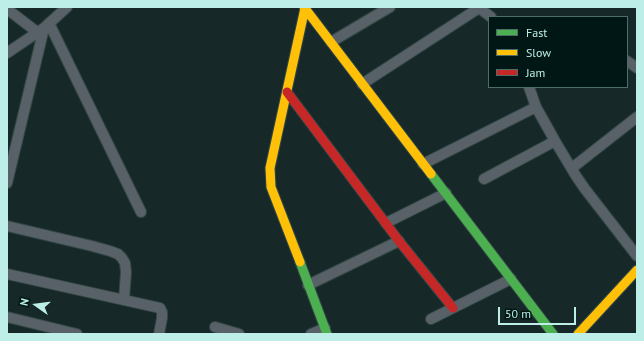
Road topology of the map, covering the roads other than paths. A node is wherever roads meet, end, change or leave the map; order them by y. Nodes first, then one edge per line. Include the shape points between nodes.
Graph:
1 (67, 7) edge
2 (304, 7) edge
3 (390, 7) edge
4 (479, 7) edge
5 (7, 9) edge
6 (490, 16) edge
7 (43, 28) junction
8 (331, 42) junction
9 (7, 53) edge
10 (628, 62) edge
11 (637, 68) edge
12 (362, 84) junction
13 (529, 88) edge
14 (287, 92) junction
15 (536, 107) junction
16 (637, 117) edge
17 (555, 141) junction
18 (423, 164) junction
19 (572, 168) junction
20 (484, 179) dead end
21 (7, 183) edge
22 (446, 193) junction
23 (141, 212) dead end
24 (386, 223) junction
25 (7, 226) edge
26 (399, 241) junction
27 (637, 256) edge
28 (637, 270) edge
29 (7, 274) edge
30 (511, 279) junction
31 (308, 285) junction
32 (124, 300) junction
33 (453, 308) junction
34 (7, 317) edge
35 (431, 319) dead end
36 (216, 327) dead end
37 (326, 331) edge
38 (76, 334) edge
39 (159, 334) edge
40 (239, 334) edge
41 (311, 334) edge
42 (553, 334) edge
43 (578, 334) edge

1 - 7 street
2 - 8 street
2 - 14 street
3 - 8 street
4 - 6 street
4 - 12 street
5 - 7 street
7 - 9 street
7 - 21 street
7 - 23 street
8 - 12 street
10 - 11 street
12 - 18 street
13 - 15 street
14 - 24 street
14 - 31 street via 270,168 270,179
15 - 17 street
15 - 18 street
16 - 19 street
17 - 19 street
17 - 20 street
18 - 22 street
19 - 27 street via 585,189
22 - 24 street
22 - 30 street
24 - 26 street
25 - 32 street via 118,254 126,268
26 - 31 street
26 - 33 street
28 - 43 street
29 - 32 street
30 - 33 street
30 - 42 street
31 - 37 street
32 - 39 street via 160,308 162,318
33 - 35 street
34 - 38 street
36 - 40 street
37 - 41 street

